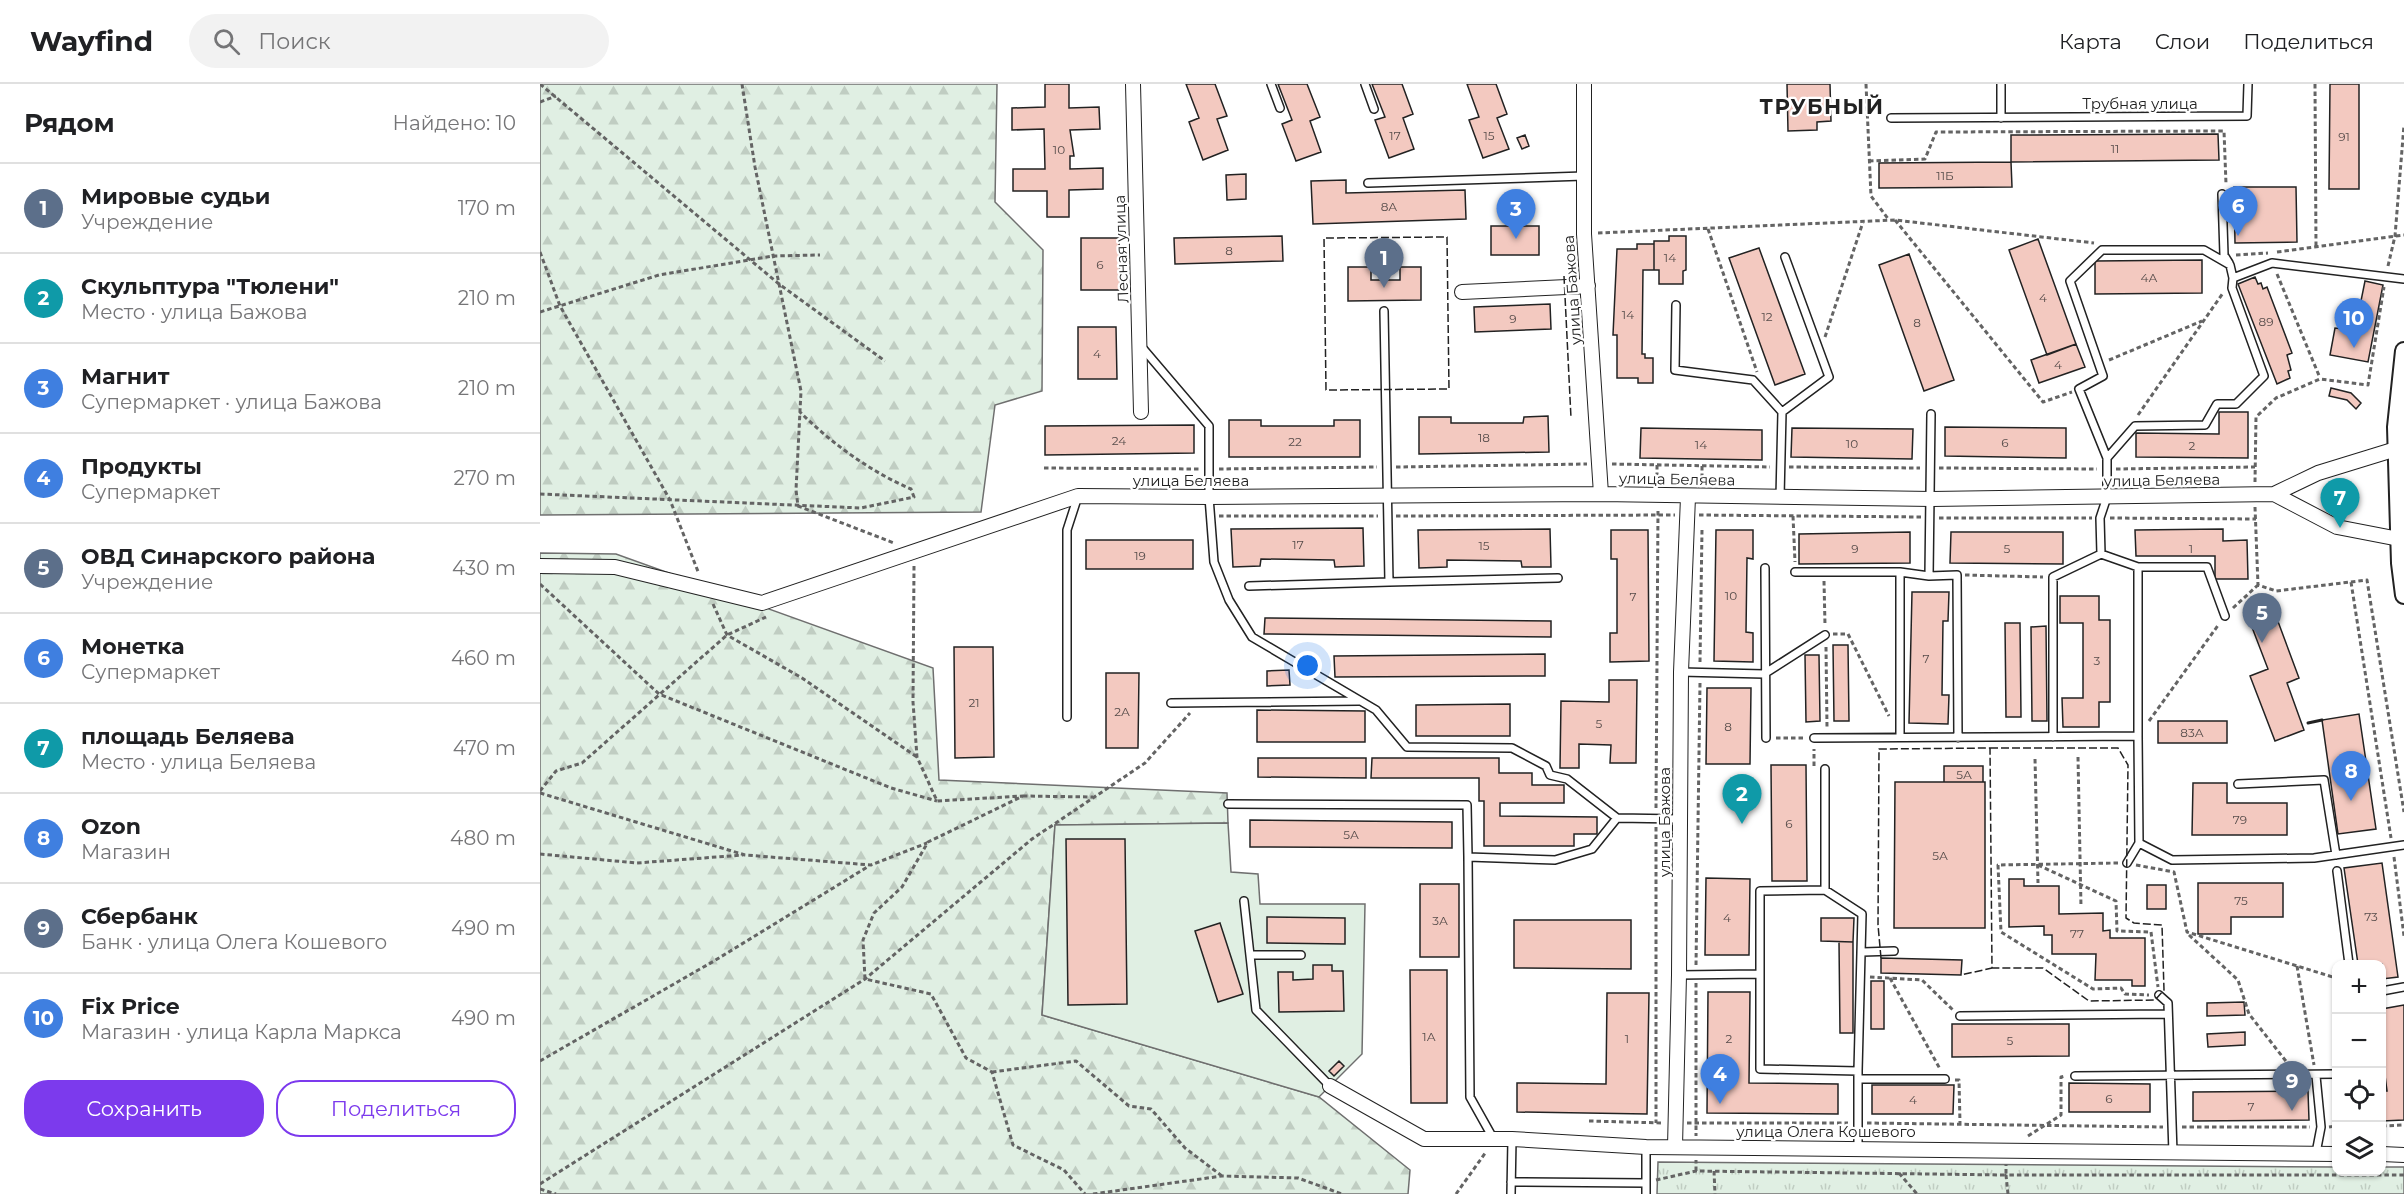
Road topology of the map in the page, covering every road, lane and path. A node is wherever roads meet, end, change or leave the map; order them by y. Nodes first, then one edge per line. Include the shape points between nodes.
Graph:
1 (540, 84) edge
2 (742, 84) edge
3 (1133, 84) edge
4 (1271, 84) edge
5 (1365, 84) edge
6 (1584, 84) edge
7 (1866, 84) edge
8 (2001, 84) edge
9 (2248, 84) edge
10 (2314, 84) edge
11 (556, 96) junction
12 (540, 102) edge
13 (1280, 108) dead end
14 (1374, 109) dead end
15 (1891, 118) dead end
16 (2001, 118) junction
17 (2404, 125) edge
18 (2224, 131) dead end
19 (1869, 161) junction
20 (1584, 176) junction
21 (1368, 183) dead end
22 (2222, 194) dead end
23 (1889, 220) junction
24 (1895, 220) junction
25 (1863, 222) junction
26 (1708, 229) junction
27 (1584, 234) junction
28 (2404, 235) edge
29 (2395, 236) junction
30 (2099, 243) dead end
31 (2316, 246) junction
32 (540, 252) edge
33 (2268, 253) junction
34 (820, 255) dead end
35 (2224, 255) junction
36 (773, 256) junction
37 (1785, 257) dead end
38 (750, 260) junction
39 (2272, 263) junction
40 (2230, 265) junction
41 (2386, 276) junction
42 (2233, 278) junction
43 (2404, 279) edge
44 (779, 284) junction
45 (1588, 286) junction
46 (1462, 292) dead end
47 (1676, 305) dead end
48 (560, 306) junction
49 (1384, 311) dead end
50 (540, 312) edge
51 (2204, 320) junction
52 (1824, 341) dead end
53 (1140, 344) junction
54 (2404, 351) edge
55 (885, 361) dead end
56 (2099, 364) junction
57 (2320, 379) junction
58 (2079, 389) junction
59 (1764, 391) junction
60 (800, 412) junction
61 (1141, 412) dead end
62 (1782, 412) junction
63 (1931, 414) dead end
64 (2135, 419) dead end
65 (2396, 449) junction
66 (2107, 458) junction
67 (1600, 464) junction
68 (1657, 465) junction
69 (1702, 466) junction
70 (1385, 467) junction
71 (1779, 467) junction
72 (2255, 467) junction
73 (1044, 468) dead end
74 (1932, 468) junction
75 (1209, 469) junction
76 (2107, 469) junction
77 (540, 494) edge
78 (1601, 494) junction
79 (2274, 494) junction
80 (1385, 495) junction
81 (2255, 495) junction
82 (1078, 496) junction
83 (1658, 496) junction
84 (1209, 497) junction
85 (1688, 497) junction
86 (1702, 497) junction
87 (1780, 497) junction
88 (2107, 497) junction
89 (1932, 499) junction
90 (798, 506) junction
91 (1688, 515) junction
92 (1702, 515) junction
93 (1210, 516) junction
94 (1386, 516) junction
95 (1658, 516) junction
96 (1793, 516) junction
97 (1932, 518) junction
98 (2100, 518) junction
99 (2256, 519) junction
100 (2399, 539) junction
101 (914, 550) junction
102 (2101, 554) junction
103 (540, 566) edge
104 (2138, 567) junction
105 (1766, 568) dead end
106 (1795, 572) joint
107 (1900, 572) junction
108 (1824, 573) junction
109 (1958, 575) junction
110 (1929, 576) junction
111 (2053, 577) junction
112 (1558, 578) dead end
113 (1389, 582) junction
114 (2351, 582) junction
115 (540, 584) edge
116 (2258, 585) junction
117 (1249, 586) dead end
118 (705, 589) junction
119 (2404, 595) edge
120 (769, 616) dead end
121 (2225, 616) junction
122 (727, 634) junction
123 (1825, 635) junction
124 (1681, 672) junction
125 (1700, 672) junction
126 (1764, 674) junction
127 (659, 694) junction
128 (1362, 701) junction
129 (1171, 703) dead end
130 (1199, 703) junction
131 (1067, 717) dead end
132 (2138, 736) junction
133 (1899, 737) junction
134 (2054, 737) junction
135 (1766, 738) joint
136 (1814, 738) junction
137 (1828, 738) junction
138 (1958, 738) junction
139 (917, 757) junction
140 (2078, 757) dead end
141 (2035, 759) dead end
142 (1825, 769) dead end
143 (1814, 773) dead end
144 (2238, 784) dead end
145 (540, 792) edge
146 (1023, 796) junction
147 (1094, 797) junction
148 (937, 801) junction
149 (1228, 804) dead end
150 (2404, 812) edge
151 (1617, 818) junction
152 (1680, 819) junction
153 (1656, 820) junction
154 (928, 842) junction
155 (2139, 843) junction
156 (2404, 845) edge
157 (2392, 848) junction
158 (540, 854) edge
159 (745, 855) junction
160 (2336, 855) junction
161 (1468, 856) junction
162 (2127, 863) junction
163 (2080, 864) junction
164 (2038, 865) junction
165 (871, 866) junction
166 (2337, 871) dead end
167 (2038, 883) dead end
168 (2081, 885) junction
169 (1825, 890) junction
170 (1244, 901) dead end
171 (2081, 907) dead end
172 (2187, 932) junction
173 (2404, 936) edge
174 (1894, 951) dead end
175 (1863, 952) junction
176 (1250, 955) junction
177 (1301, 956) dead end
178 (2348, 960) edge
179 (2297, 966) junction
180 (1695, 974) junction
181 (1759, 974) junction
182 (1679, 975) junction
183 (1862, 976) junction
184 (2332, 976) edge
185 (1890, 978) junction
186 (865, 979) junction
187 (2404, 987) edge
188 (2386, 990) edge
189 (2159, 995) junction
190 (2168, 1014) junction
191 (1960, 1016) joint
192 (540, 1061) edge
193 (992, 1072) junction
194 (2296, 1074) junction
195 (2332, 1074) edge
196 (1858, 1075) junction
197 (2075, 1076) dead end
198 (2170, 1076) junction
199 (2316, 1076) junction
200 (1945, 1079) junction
201 (1330, 1086) joint
202 (1589, 1121) dead end
203 (1656, 1123) junction
204 (1675, 1123) junction
205 (1696, 1123) junction
206 (1858, 1123) junction
207 (1960, 1123) junction
208 (2404, 1125) edge
209 (2332, 1126) edge
210 (2386, 1126) edge
211 (2173, 1127) junction
212 (2321, 1127) junction
213 (1512, 1139) junction
214 (1494, 1140) junction
215 (1646, 1147) junction
216 (1675, 1147) junction
217 (1857, 1147) junction
218 (2173, 1153) junction
219 (2316, 1154) junction
220 (2332, 1154) edge
221 (2386, 1154) edge
222 (2404, 1155) edge
223 (1714, 1171) dead end
224 (1898, 1172) dead end
225 (2404, 1175) edge
226 (1222, 1176) junction
227 (1511, 1182) junction
228 (1646, 1183) junction
229 (540, 1184) edge
230 (540, 1189) edge
231 (556, 1194) edge
232 (1085, 1194) edge
233 (1092, 1194) edge
234 (1342, 1194) edge
235 (1456, 1194) edge
236 (1511, 1194) edge
237 (1646, 1194) edge
238 (1715, 1194) edge
239 (1917, 1194) edge
240 (2008, 1194) edge

1 - 11 path
2 - 36 path
3 - 53 street, Лесная улица
4 - 13 lane
5 - 14 lane
6 - 20 street, улица Бажова
7 - 19 path
8 - 16 lane
9 - 16 lane, Трубная улица via 2247,116
10 - 31 path
11 - 12 path
11 - 38 path
15 - 16 lane, Трубная улица
17 - 29 path
18 - 19 path via 1936,132 1925,159
19 - 23 path via 1871,196
20 - 21 lane
20 - 27 street, улица Бажова
22 - 35 lane
23 - 24 path
23 - 25 path
24 - 30 path
24 - 58 path via 2043,402
25 - 26 path
25 - 52 path
26 - 27 path
26 - 59 path
27 - 45 street, улица Бажова
28 - 29 path
29 - 31 path
29 - 41 path
31 - 33 path
32 - 48 path
33 - 35 path
33 - 39 path
34 - 36 path
35 - 40 lane
36 - 38 path
36 - 44 path
37 - 62 lane via 1829,377
38 - 44 path
38 - 48 path via 659,275
39 - 41 lane
39 - 42 lane
39 - 57 path
40 - 42 lane
40 - 56 lane via 2204,250 2102,250 2070,281
41 - 43 lane
41 - 57 path via 2368,385
42 - 51 path
42 - 66 lane via 2232,288 2264,376 2236,404 2217,404 2205,424 2135,426
44 - 55 path
44 - 60 path via 801,391
45 - 46 street
45 - 67 street, улица Бажова
47 - 59 lane via 1675,370 1754,380
48 - 50 path
48 - 118 path via 669,500
49 - 70 lane
51 - 56 path
51 - 64 path
53 - 61 street, Лесная улица
53 - 75 lane via 1209,426
54 - 65 street
56 - 58 lane via 2103,376
57 - 72 path via 2276,398 2256,417
58 - 66 lane
59 - 62 lane
60 - 90 path
60 - 90 path via 821,433 911,489 914,496 861,508
62 - 71 lane
63 - 74 lane
65 - 79 street, улица Беляева via 2318,473
65 - 100 street
66 - 76 lane
67 - 68 path
67 - 70 path
67 - 78 street, улица Бажова
68 - 69 path
68 - 83 path
69 - 71 path
69 - 86 path
70 - 75 path
70 - 80 lane
71 - 74 path
71 - 87 lane
72 - 76 path
72 - 81 path
73 - 75 path
74 - 76 path
74 - 89 lane
75 - 84 lane
76 - 88 lane
77 - 90 path
78 - 80 street, улица Беляева
78 - 83 street, улица Беляева
79 - 81 street, улица Беляева
79 - 100 street via 2337,527
80 - 84 street, улица Беляева
80 - 94 lane
81 - 88 street, улица Беляева
81 - 99 path
82 - 84 street, улица Беляева
82 - 101 street, улица Беляева
82 - 131 lane via 1067,530
83 - 85 street, улица Беляева
83 - 95 path
84 - 93 lane
85 - 86 street, улица Беляева
85 - 91 street, улица Бажова
86 - 87 street, улица Беляева
86 - 92 path
87 - 89 street, улица Беляева
88 - 89 street, улица Беляева
88 - 98 lane
89 - 97 lane
90 - 101 path
91 - 92 path
91 - 95 path
91 - 124 street, улица Бажова
92 - 96 path
92 - 125 path
93 - 94 path
93 - 128 lane via 1214,562 1229,600 1252,637
94 - 95 path
94 - 113 lane
95 - 153 path
96 - 97 path
96 - 106 path
97 - 98 path
97 - 110 lane
98 - 99 path
98 - 102 lane
99 - 116 path
100 - 119 street
101 - 118 street, улица Беляева via 762,603
101 - 139 path via 912,702
102 - 104 lane
102 - 111 lane
103 - 118 street, улица Беляева via 615,567
104 - 121 lane via 2207,567
104 - 132 lane
105 - 126 lane
106 - 108 lane
107 - 108 lane
107 - 110 lane
107 - 133 lane
108 - 123 path
109 - 110 lane
109 - 111 path
109 - 138 lane
111 - 134 lane
112 - 113 lane
113 - 117 lane
114 - 116 path via 2276,591
114 - 150 path via 2367,580
114 - 157 path
115 - 127 path
116 - 121 path
118 - 122 path
120 - 122 path
121 - 132 path
122 - 127 path
122 - 139 path via 802,678
123 - 126 lane
123 - 133 path via 1848,634
123 - 137 path
124 - 125 lane
124 - 152 street, улица Бажова
125 - 126 lane
125 - 180 path
126 - 135 lane
127 - 145 path via 582,763 556,771
127 - 148 path via 891,788
128 - 130 lane
128 - 151 lane via 1376,710 1407,747 1512,748 1545,766 1550,775 1568,779
129 - 130 lane
130 - 147 path via 1144,763
132 - 134 lane
132 - 155 lane
133 - 137 lane
133 - 138 lane
134 - 138 lane
135 - 136 path
136 - 137 lane
136 - 143 path
139 - 148 path
140 - 163 path
141 - 164 path
142 - 169 lane
144 - 160 lane via 2324,780
145 - 159 path
146 - 147 path
146 - 148 path
146 - 154 path
147 - 186 path via 1032,839
149 - 161 lane via 1467,804
151 - 153 lane
151 - 161 lane via 1592,849 1555,860
152 - 153 lane
152 - 182 street, улица Бажова
153 - 203 path
154 - 165 path
154 - 186 path via 902,887 874,913 863,940
155 - 160 lane via 2172,860
155 - 162 lane
156 - 157 lane
157 - 160 lane
157 - 173 path
158 - 159 path via 637,863
159 - 165 path
161 - 214 lane via 1470,1097
162 - 163 path
162 - 172 path via 2174,872
163 - 164 path
163 - 168 path
164 - 167 path
164 - 168 path
164 - 189 path via 1998,865 2001,932 2093,988
165 - 192 path
166 - 178 lane
168 - 171 path
168 - 189 path via 2116,901 2117,931 2151,932
169 - 175 lane via 1862,914
169 - 181 lane via 1760,891
170 - 176 lane
172 - 179 path
172 - 194 path via 2238,980 2250,1014
174 - 175 lane
175 - 183 lane
176 - 177 lane
176 - 201 lane via 1256,1010
179 - 184 path
179 - 199 path
180 - 181 lane
180 - 182 lane
180 - 205 path
181 - 196 lane via 1760,1069
182 - 204 street, улица Бажова
183 - 185 path
183 - 196 lane
185 - 191 path via 1922,980
185 - 200 path
186 - 193 path via 932,994 966,1058
186 - 229 path
187 - 188 lane
189 - 190 lane via 2168,1003
190 - 191 lane
190 - 198 lane
193 - 226 path via 1076,1061 1130,1106 1151,1109 1185,1148
193 - 232 path via 1013,1145 1064,1170
194 - 198 lane
194 - 199 lane
195 - 199 lane
196 - 200 lane
196 - 206 lane
197 - 198 lane
198 - 211 lane
199 - 212 lane
200 - 207 path via 1959,1080
201 - 214 street, улица Олега Кошевого via 1424,1139
202 - 203 path
203 - 204 path
204 - 205 path
204 - 216 street, улица Бажова
205 - 206 path
206 - 207 path
206 - 217 lane
207 - 211 path
208 - 210 path
209 - 212 path
211 - 212 path
211 - 218 lane
212 - 219 lane
213 - 214 street, улица Олега Кошевого
213 - 215 street, улица Олега Кошевого
213 - 227 lane
214 - 235 path
215 - 216 street, улица Олега Кошевого
215 - 228 lane
216 - 217 street, улица Олега Кошевого
217 - 218 street, улица Олега Кошевого
218 - 219 street, улица Олега Кошевого
219 - 220 street, улица Олега Кошевого
221 - 222 street
223 - 238 path
224 - 239 path
225 - 240 path via 2006,1175
226 - 233 path
226 - 234 path via 1298,1178
227 - 228 lane
227 - 236 lane
228 - 237 lane
230 - 231 path

